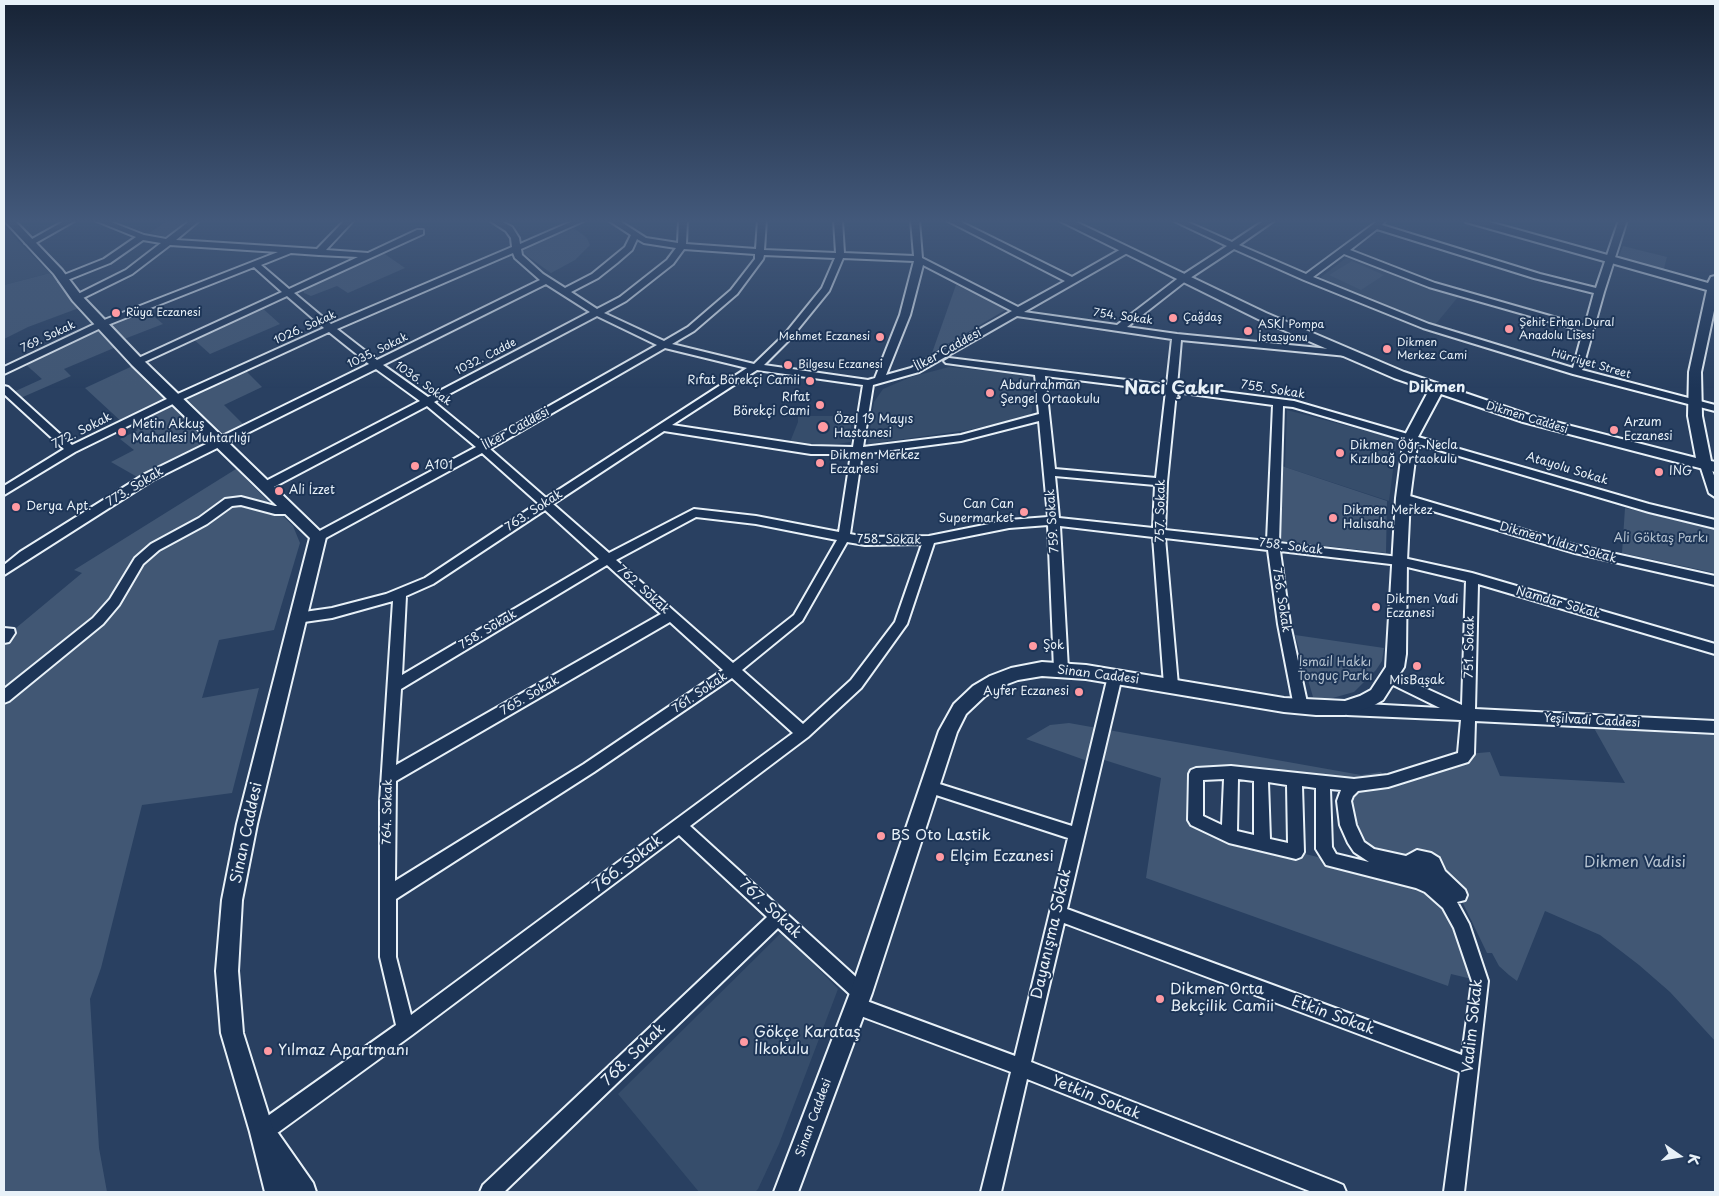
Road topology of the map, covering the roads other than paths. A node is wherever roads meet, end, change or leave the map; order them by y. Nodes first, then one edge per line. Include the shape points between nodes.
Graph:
1 (59, 276) edge
2 (70, 276) edge
3 (121, 276) edge
4 (225, 276) edge
5 (270, 276) edge
6 (325, 276) edge
7 (451, 276) edge
8 (542, 276) edge
9 (595, 276) edge
10 (654, 276) edge
11 (746, 276) edge
12 (832, 276) edge
13 (916, 276) edge
14 (949, 276) edge
15 (1062, 276) edge
16 (1081, 276) edge
17 (1179, 276) edge
18 (1187, 276) edge
19 (1301, 276) edge
20 (1309, 276) edge
21 (1408, 276) edge
22 (1536, 276) edge
23 (1604, 276) edge
24 (1676, 276) edge
25 (1184, 278) junction
26 (1306, 278) junction
27 (62, 279) junction
28 (547, 280) junction
29 (1072, 281) junction
30 (1715, 285) edge
31 (290, 292) junction
32 (565, 292) junction
33 (1598, 292) junction
34 (77, 298) junction
35 (1016, 312) junction
36 (598, 313) junction
37 (102, 324) junction
38 (331, 328) junction
39 (1118, 329) junction
40 (1589, 330) junction
41 (1177, 337) junction
42 (665, 345) junction
43 (1347, 354) junction
44 (949, 361) dead end
45 (137, 362) junction
46 (376, 366) junction
47 (756, 367) junction
48 (4, 371) edge
49 (1040, 372) junction
50 (1577, 372) junction
51 (873, 381) junction
52 (1437, 388) junction
53 (4, 389) edge
54 (1170, 389) junction
55 (175, 400) junction
56 (427, 401) junction
57 (1278, 402) junction
58 (1694, 402) junction
59 (1715, 408) edge
60 (1044, 416) junction
61 (662, 427) junction
62 (1411, 437) junction
63 (218, 441) junction
64 (483, 448) junction
65 (71, 450) junction
66 (857, 451) junction
67 (1710, 466) edge
68 (1049, 472) junction
69 (1161, 482) junction
70 (266, 486) junction
71 (4, 490) edge
72 (1715, 493) edge
73 (1403, 498) junction
74 (546, 504) junction
75 (291, 510) junction
76 (1054, 521) junction
77 (1715, 524) edge
78 (1159, 532) junction
79 (318, 537) junction
80 (844, 537) junction
81 (929, 540) junction
82 (1273, 545) junction
83 (608, 559) junction
84 (1399, 561) junction
85 (4, 571) edge
86 (1472, 578) junction
87 (1715, 581) edge
88 (400, 594) junction
89 (671, 615) junction
90 (297, 618) junction
91 (4, 633) edge
92 (4, 638) edge
93 (1715, 649) edge
94 (1061, 669) junction
95 (733, 670) junction
96 (1115, 676) junction
97 (1390, 677) junction
98 (394, 686) junction
99 (1171, 686) junction
100 (4, 696) edge
101 (1301, 707) junction
102 (1345, 708) junction
103 (1469, 716) junction
104 (1715, 727) edge
105 (804, 733) junction
106 (1231, 772) junction
107 (1261, 776) junction
108 (389, 777) junction
109 (1294, 779) junction
110 (1325, 782) junction
111 (1354, 785) junction
112 (930, 787) junction
113 (680, 826) junction
114 (1076, 834) junction
115 (1229, 836) junction
116 (1262, 844) junction
117 (388, 895) junction
118 (1459, 895) dead end
119 (1057, 912) junction
120 (778, 917) junction
121 (858, 999) junction
122 (406, 1029) junction
123 (1469, 1066) junction
124 (1020, 1067) junction
125 (262, 1132) junction
126 (278, 1192) edge
127 (304, 1192) edge
128 (490, 1192) edge
129 (786, 1192) edge
130 (991, 1192) edge
131 (1336, 1192) edge
132 (1454, 1192) edge

1 - 27 main road
2 - 27 street
3 - 34 street
4 - 37 street, 769. Sokak
5 - 31 street, 1036. Sokak
6 - 31 street
7 - 38 street, 1026. Sokak
8 - 28 street
9 - 32 street
10 - 36 street, 1032. Cadde
11 - 42 street via 734,292 691,329
12 - 47 street, 763. Sokak via 826,289
13 - 51 street, 761. Sokak via 905,315
14 - 35 street, 754. Sokak
15 - 29 street
16 - 29 street, İlker Caddesi
17 - 25 main road, Dikmen Caddesi
18 - 25 street
19 - 26 street, Hürriyet Street
20 - 26 street
21 - 40 street
22 - 33 street
23 - 33 street
24 - 30 main road
25 - 39 street
25 - 43 main road, Dikmen Caddesi
26 - 50 street, Hürriyet Street via 1432,328
27 - 34 main road
28 - 32 street
28 - 46 street, 1035. Sokak
29 - 35 street, İlker Caddesi
30 - 58 main road via 1696,359
31 - 38 street, 1036. Sokak
31 - 45 street
32 - 36 street
33 - 40 street
34 - 37 main road
35 - 39 street, 754. Sokak
35 - 51 street, İlker Caddesi via 915,370
36 - 42 street
36 - 56 street, 1032. Cadde
37 - 45 main road
37 - 48 street, 769. Sokak
38 - 46 street, 1036. Sokak
38 - 55 street, 1026. Sokak
39 - 41 street, 754. Sokak
40 - 50 street
41 - 43 street, 754. Sokak
41 - 54 street, 757. Sokak
42 - 47 street, İlker Caddesi
42 - 64 street, İlker Caddesi
43 - 52 main road, Dikmen Caddesi
44 - 49 street, 755. Sokak
45 - 55 main road
46 - 56 street, 1036. Sokak
46 - 63 street, 1035. Sokak
47 - 51 street, İlker Caddesi
47 - 61 street, 763. Sokak
49 - 54 street, 755. Sokak
49 - 60 street, 759. Sokak
50 - 58 street, Hürriyet Street
51 - 66 street, 761. Sokak
52 - 62 main road, Sinan Caddesi
52 - 67 main road, Dikmen Caddesi via 1536,421
53 - 65 street
54 - 57 street, 755. Sokak
54 - 69 street, 757. Sokak
55 - 63 main road
55 - 65 street, 772. Sokak
56 - 64 street, 1036. Sokak
56 - 70 street, 1032. Cadde
57 - 62 street, 755. Sokak
57 - 82 street, 756. Sokak
58 - 59 street, Hürriyet Street
58 - 67 main road via 1697,430
60 - 66 street via 961,438
60 - 68 street, 759. Sokak
61 - 66 street via 811,450
61 - 74 street, 763. Sokak
62 - 73 main road, Sinan Caddesi
62 - 77 street, Atayolu Sokak via 1649,508
63 - 70 main road
63 - 85 street, 773. Sokak via 150,477 24,555
64 - 74 street, 762. Sokak
64 - 79 street, İlker Caddesi
65 - 71 street, 772. Sokak
66 - 80 street, 761. Sokak
67 - 72 street
68 - 69 street
68 - 76 street, 759. Sokak
69 - 78 street, 757. Sokak
70 - 75 main road
73 - 84 main road, Sinan Caddesi
73 - 87 street, Dikmen Yıldızı Sokak via 1575,549
74 - 83 street, 762. Sokak
74 - 88 street, 763. Sokak via 429,581
75 - 79 main road
75 - 100 street via 276,510 241,501 229,502 203,521 155,547 139,561 115,602 98,621
76 - 78 street, 758. Sokak
76 - 81 street, 758. Sokak via 1009,524
76 - 94 street, 759. Sokak
78 - 82 street, 758. Sokak
78 - 99 street, 757. Sokak
79 - 90 main road, Sinan Caddesi
80 - 81 street, 758. Sokak via 865,541
80 - 83 street, 758. Sokak via 756,520 694,513
80 - 95 street, 761. Sokak via 798,618
81 - 105 street, 766. Sokak via 901,624 856,684
82 - 84 street, 758. Sokak
82 - 101 street, 756. Sokak via 1284,624
83 - 89 street, 762. Sokak
83 - 98 street, 758. Sokak
84 - 86 street, Namdar Sokak
84 - 97 main road, Sinan Caddesi via 1399,642
86 - 93 street, Namdar Sokak
86 - 103 street, 751. Sokak
88 - 90 street, 763. Sokak via 332,613
88 - 98 street, 764. Sokak
89 - 95 street, 762. Sokak
89 - 108 street, 765. Sokak
90 - 125 main road, Sinan Caddesi via 232,900 227,971 232,1033
91 - 92 street via 9,633
94 - 96 main road, Sinan Caddesi
94 - 112 main road, Sinan Caddesi via 1006,676 969,699 948,731
95 - 105 street, 762. Sokak
95 - 117 street, 761. Sokak via 590,768
96 - 99 main road, Sinan Caddesi
96 - 114 street, Dayanışma Sokak
97 - 102 main road, Sinan Caddesi via 1377,695
97 - 103 street, Yeşilvadi Caddesi
98 - 108 street, 764. Sokak
99 - 101 main road, Sinan Caddesi
101 - 102 main road, Sinan Caddesi
102 - 103 street, Yeşilvadi Caddesi
103 - 104 street, Yeşilvadi Caddesi
103 - 111 street, 751. Sokak via 1468,754 1463,758 1388,781
105 - 113 street, 766. Sokak
106 - 107 street, 751. Sokak
106 - 115 street
106 - 115 street, 751. Sokak via 1196,774 1196,820
107 - 109 street, 751. Sokak
107 - 116 street
108 - 117 street, 764. Sokak
109 - 110 street, 751. Sokak
109 - 116 street via 1296,852
110 - 111 street, 751. Sokak
110 - 123 street, Vadim Sokak via 1322,790 1324,849 1332,860 1431,887 1449,903 1461,924 1480,981
111 - 118 street via 1344,801 1348,826 1356,842 1370,855 1408,864 1417,857 1426,858 1434,863 1439,876
112 - 114 street
112 - 121 main road, Sinan Caddesi
113 - 120 street, 767. Sokak
113 - 122 street, 766. Sokak
114 - 119 street, Dayanışma Sokak
115 - 116 street
117 - 122 street, 764. Sokak via 388,957
119 - 123 street, Etkin Sokak
119 - 124 street, Dayanışma Sokak
120 - 121 street, 767. Sokak
120 - 128 street, 768. Sokak
121 - 124 street, Yetkin Sokak
121 - 129 main road, Sinan Caddesi
122 - 125 street, 766. Sokak
123 - 132 street, Vadim Sokak
124 - 130 street, Dayanışma Sokak
124 - 131 street, Yetkin Sokak
125 - 126 main road, Sinan Caddesi
125 - 127 main road, Sinan Caddesi

